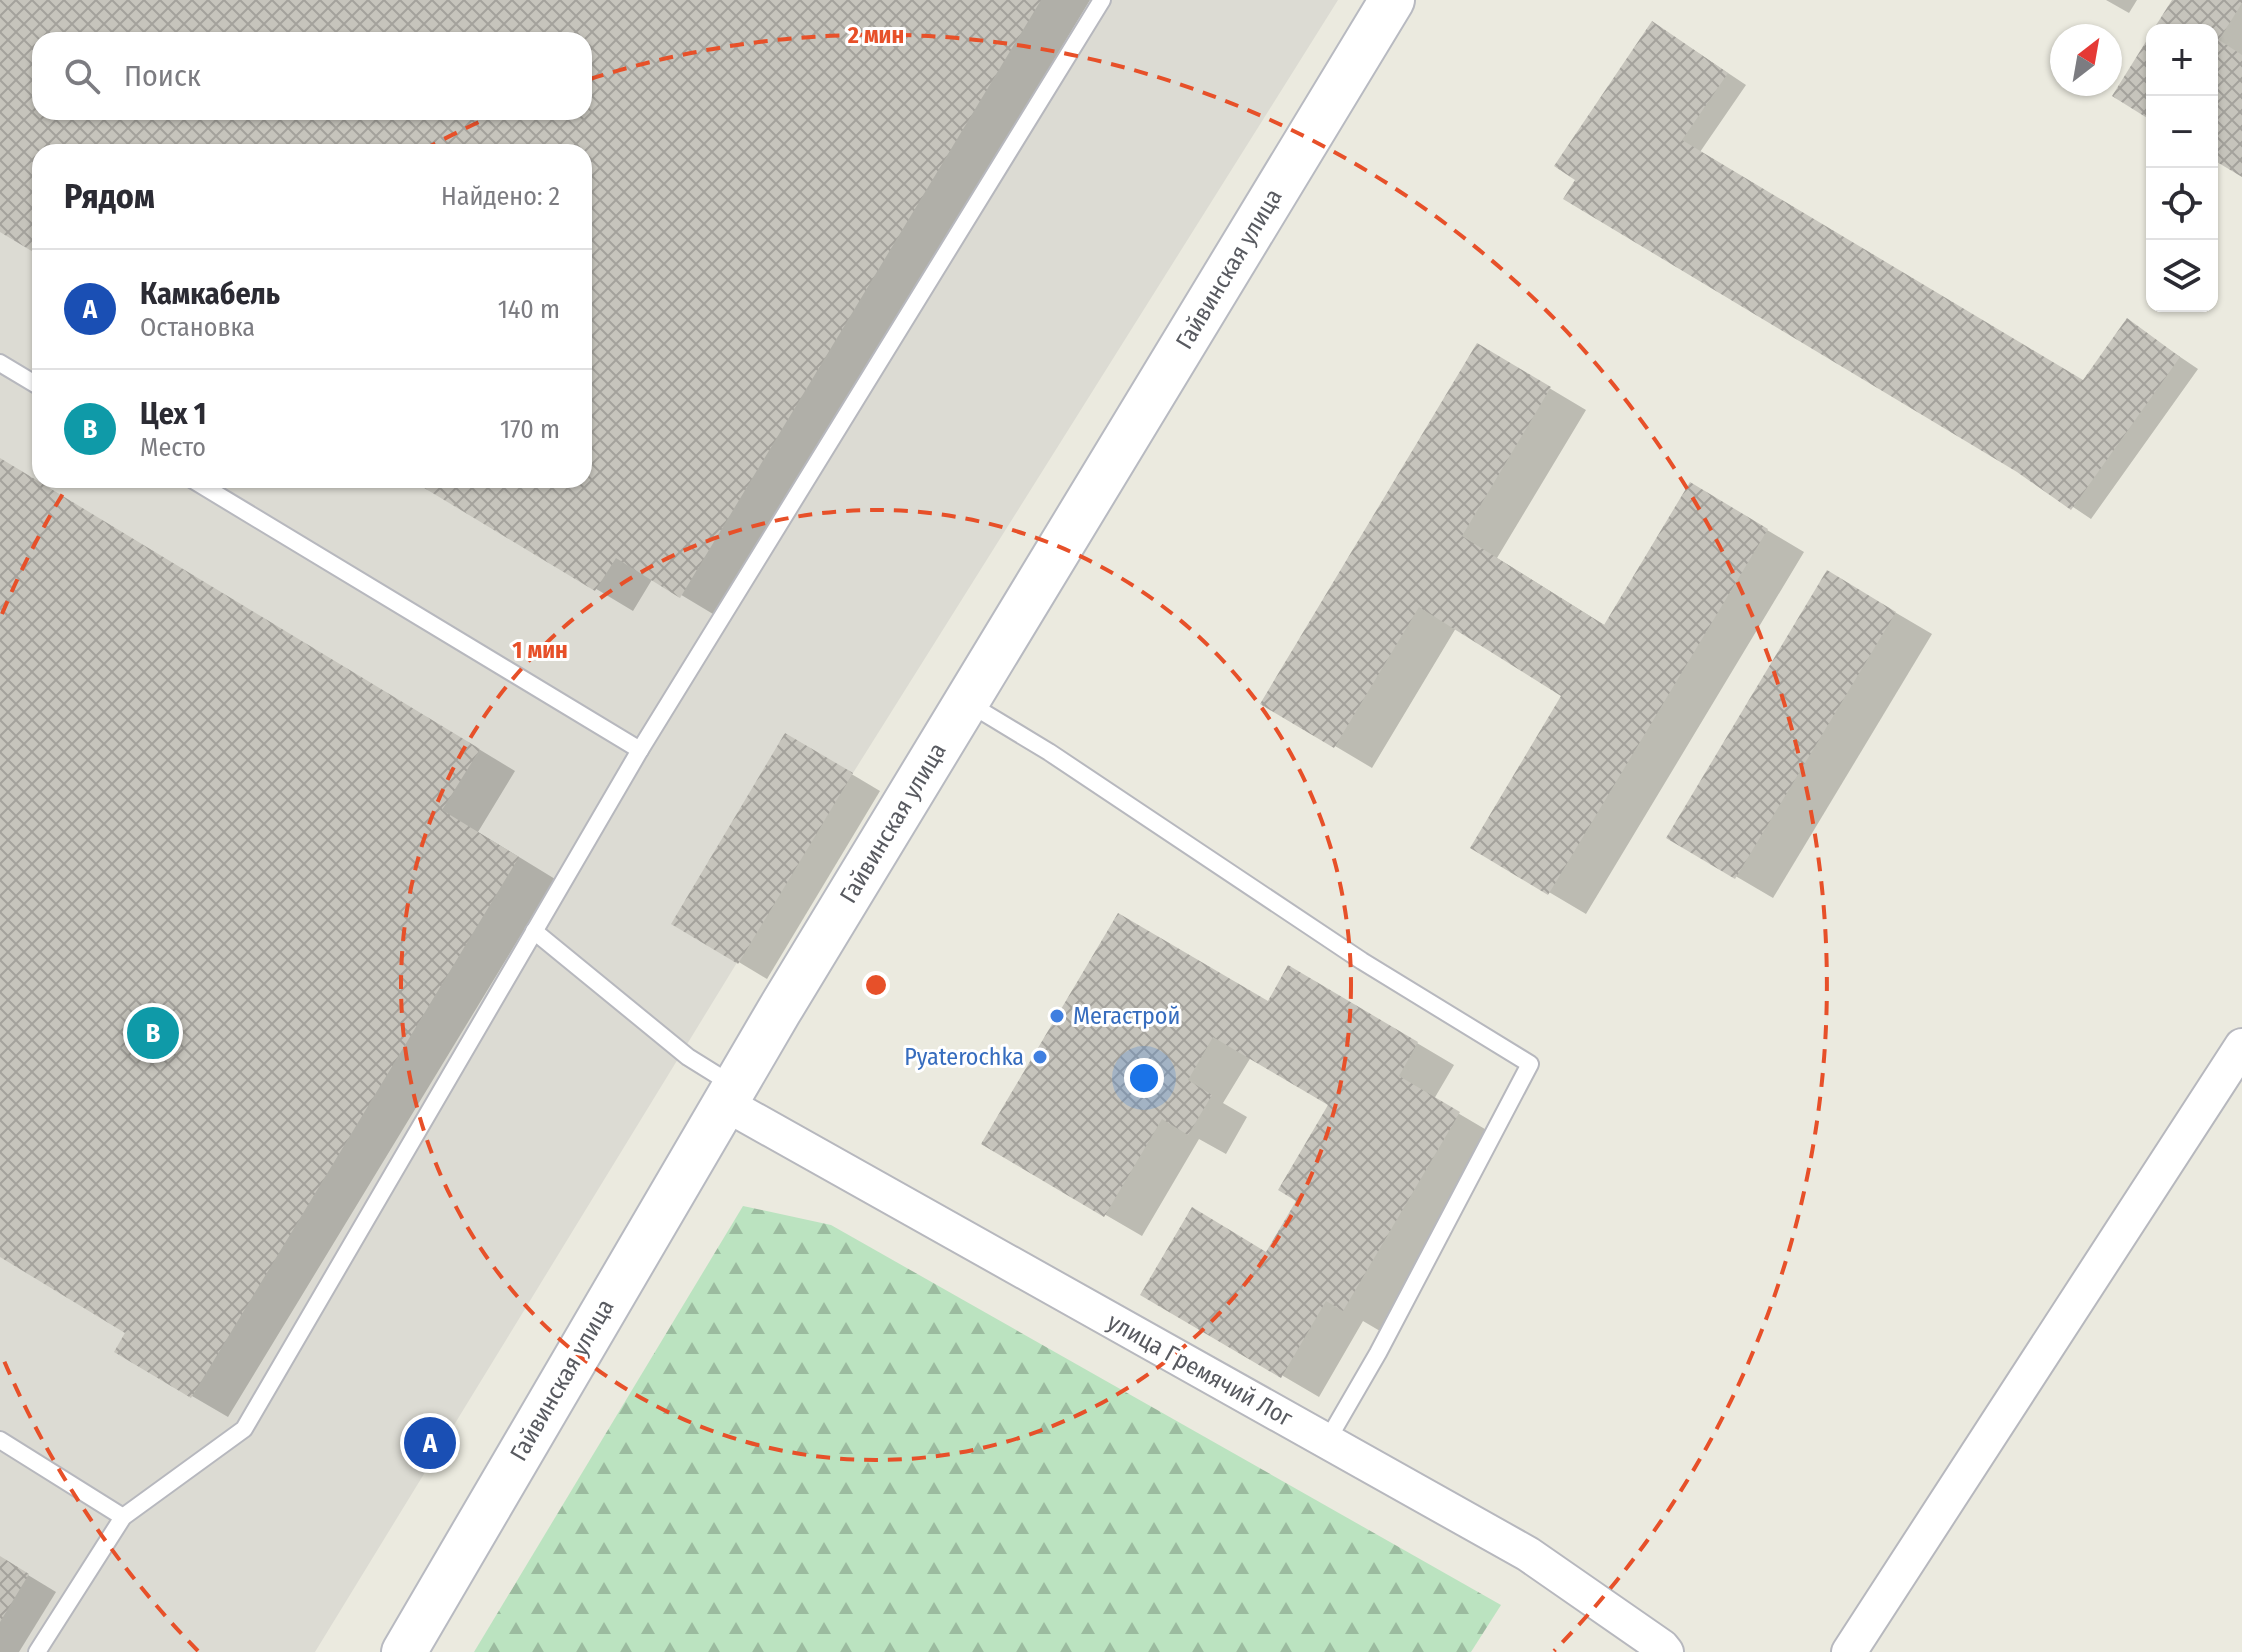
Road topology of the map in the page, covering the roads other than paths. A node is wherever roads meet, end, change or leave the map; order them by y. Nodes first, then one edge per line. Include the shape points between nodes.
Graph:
1 (1102, 0) edge
2 (1392, 0) edge
3 (0, 363) edge
4 (32, 382) edge
5 (206, 488) edge
6 (966, 702) junction
7 (640, 750) junction
8 (534, 931) junction
9 (2242, 1046) edge
10 (729, 1094) junction
11 (0, 1440) edge
12 (1327, 1441) junction
13 (123, 1517) junction
14 (37, 1652) edge
15 (404, 1652) edge
16 (1666, 1652) edge
17 (1849, 1652) edge

1 - 7 lane
2 - 6 main road, Гайвинская улица
3 - 4 lane
5 - 7 lane
6 - 10 main road, Гайвинская улица
6 - 12 lane via 1362,961 1530,1064
7 - 8 lane
8 - 10 lane
8 - 13 lane via 244,1429
9 - 17 street
10 - 12 street, улица Гремячий Лог
10 - 15 main road, Гайвинская улица
11 - 13 lane
12 - 16 street, улица Гремячий Лог via 1528,1554
13 - 14 lane

